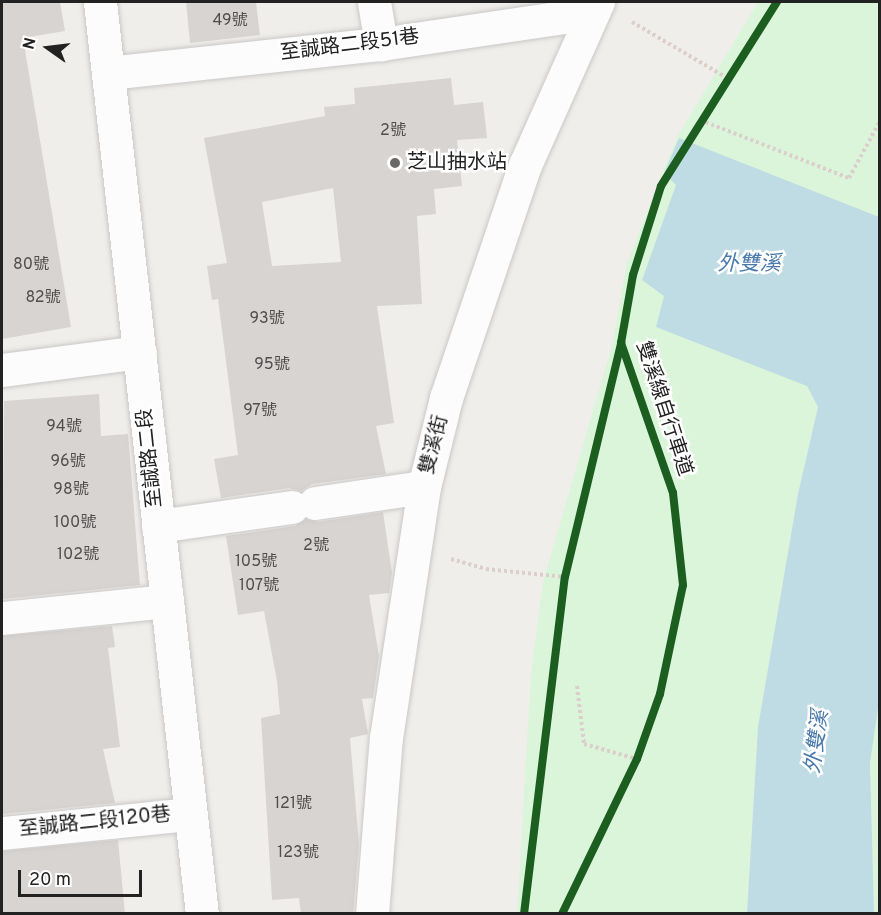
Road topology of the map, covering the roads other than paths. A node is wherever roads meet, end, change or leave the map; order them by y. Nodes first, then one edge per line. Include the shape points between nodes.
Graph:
1 (100, 2) edge
2 (374, 2) edge
3 (601, 9) edge
4 (381, 44) junction
5 (108, 73) junction
6 (140, 352) junction
7 (2, 370) edge
8 (424, 487) junction
9 (158, 526) junction
10 (166, 602) junction
11 (2, 618) edge
12 (189, 814) junction
13 (2, 833) edge
14 (202, 914) edge
15 (372, 914) edge

1 - 5 street, 至誠路二段
2 - 4 street
3 - 4 street, 至誠路二段51巷
3 - 8 street, 雙溪街 via 525,165 446,398
4 - 5 street, 至誠路二段51巷
5 - 6 street, 至誠路二段
6 - 7 street
6 - 9 street, 至誠路二段
8 - 9 street
8 - 15 street, 雙溪街 via 386,738
9 - 10 street, 至誠路二段
10 - 11 street
10 - 12 street, 至誠路二段
12 - 13 street, 至誠路二段120巷
12 - 14 street, 至誠路二段

